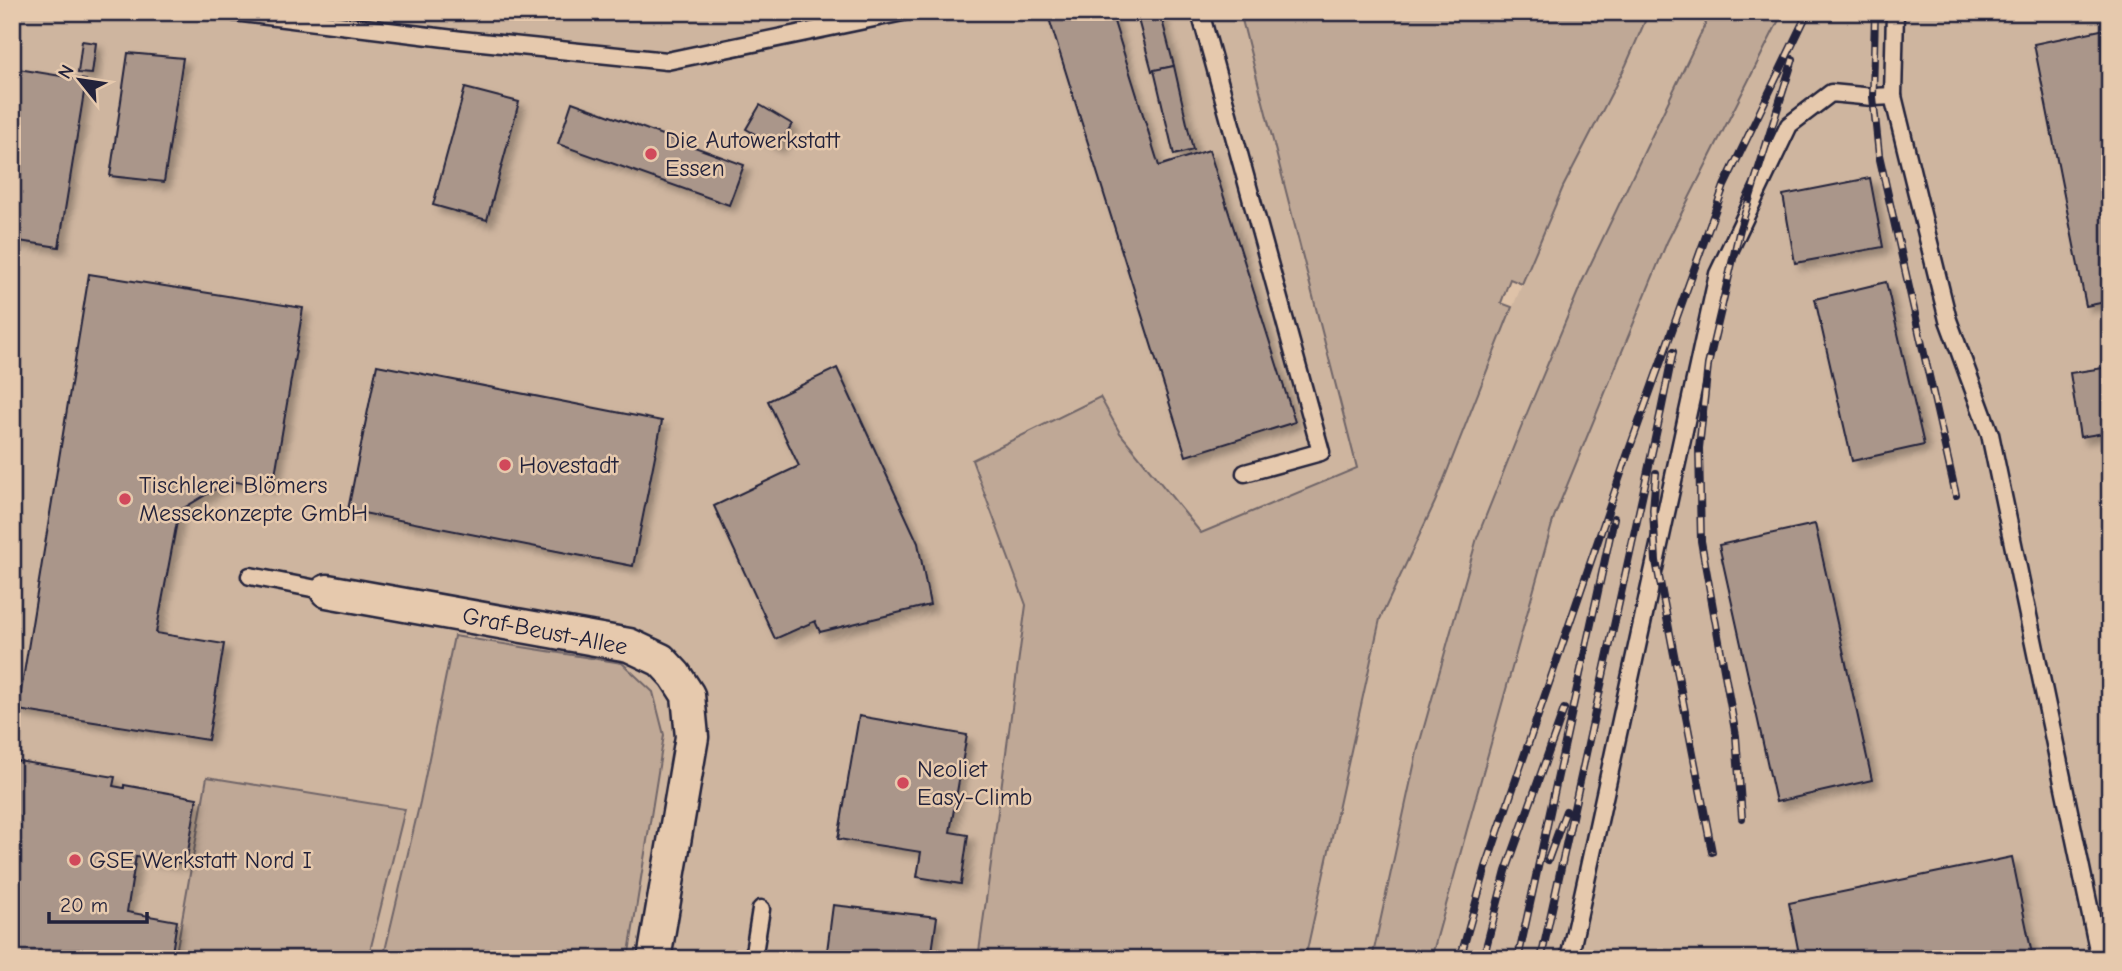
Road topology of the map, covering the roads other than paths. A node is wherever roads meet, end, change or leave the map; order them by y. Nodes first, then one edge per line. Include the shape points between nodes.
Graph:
1 (234, 12) edge
2 (903, 12) edge
3 (1200, 12) edge
4 (1895, 12) edge
5 (1893, 96) junction
6 (1245, 473) dead end
7 (250, 576) dead end
8 (327, 591) joint
9 (761, 909) dead end
10 (654, 959) edge
11 (753, 959) edge
12 (1569, 959) edge
13 (2100, 959) edge

1 - 2 lane via 667,61
3 - 6 lane via 1321,452
4 - 5 lane
5 - 12 lane via 1831,93 1789,125 1718,274
5 - 13 lane via 1948,320 1990,434
7 - 8 lane
8 - 10 street, Graf-Beust-Allee via 629,645 661,660 675,675 688,695 692,737
9 - 11 lane

